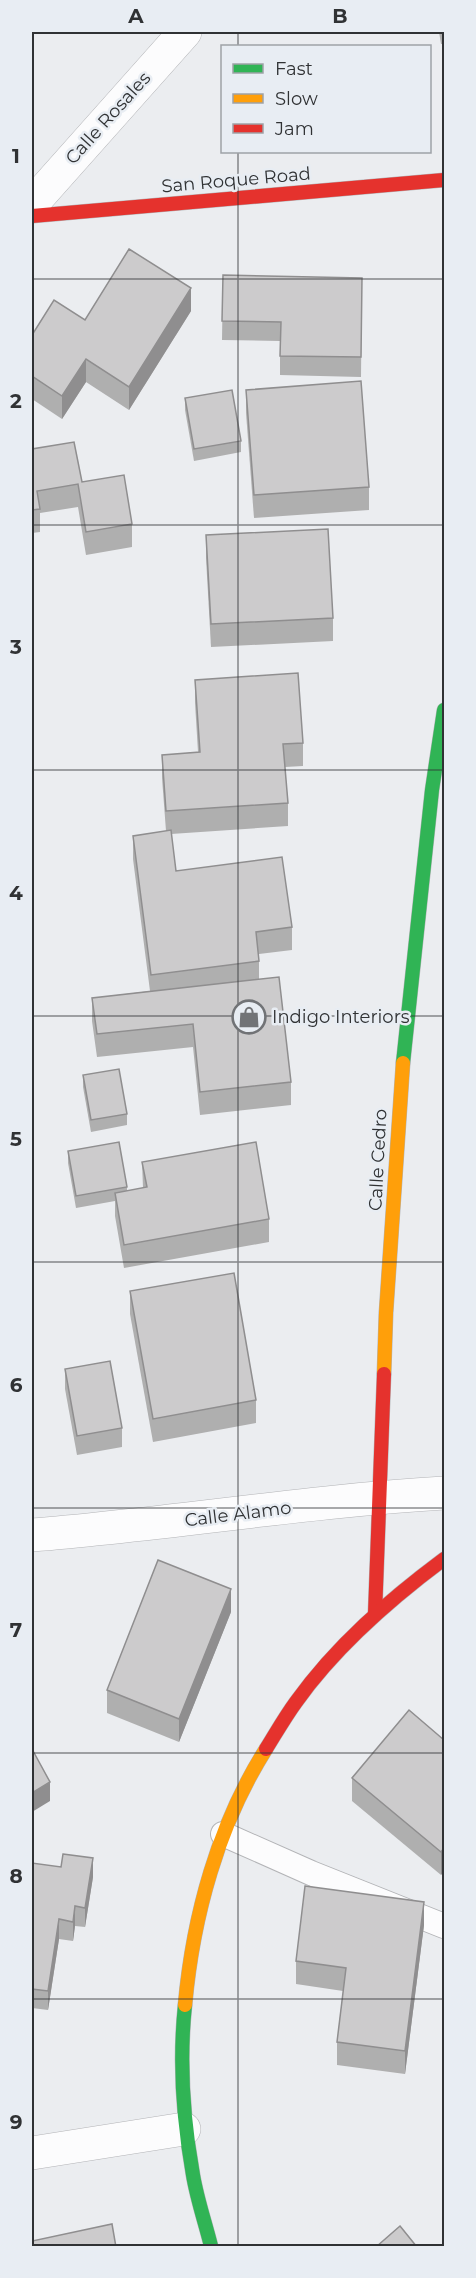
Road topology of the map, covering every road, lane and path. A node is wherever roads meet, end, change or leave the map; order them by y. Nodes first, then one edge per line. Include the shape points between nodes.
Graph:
1 (184, 32) edge
2 (444, 180) edge
3 (32, 204) edge
4 (32, 216) edge
5 (444, 710) edge
6 (444, 1493) edge
7 (381, 1496) junction
8 (32, 1535) edge
9 (444, 1558) edge
10 (375, 1614) junction
11 (223, 1834) junction
12 (444, 1926) edge
13 (184, 2129) junction
14 (32, 2153) edge
15 (211, 2247) edge

1 - 3 street, Calle Rosales
2 - 4 street, San Roque Road
5 - 7 street, Calle Cedro via 399,1103 386,1313
6 - 7 street, Calle Alamo
7 - 8 street, Calle Alamo
7 - 10 street, Calle Cedro
9 - 10 street
10 - 11 street via 295,1702 255,1766
11 - 12 lane
11 - 13 street via 199,1906 186,1979 180,2054
13 - 14 street
13 - 15 street via 198,2205

